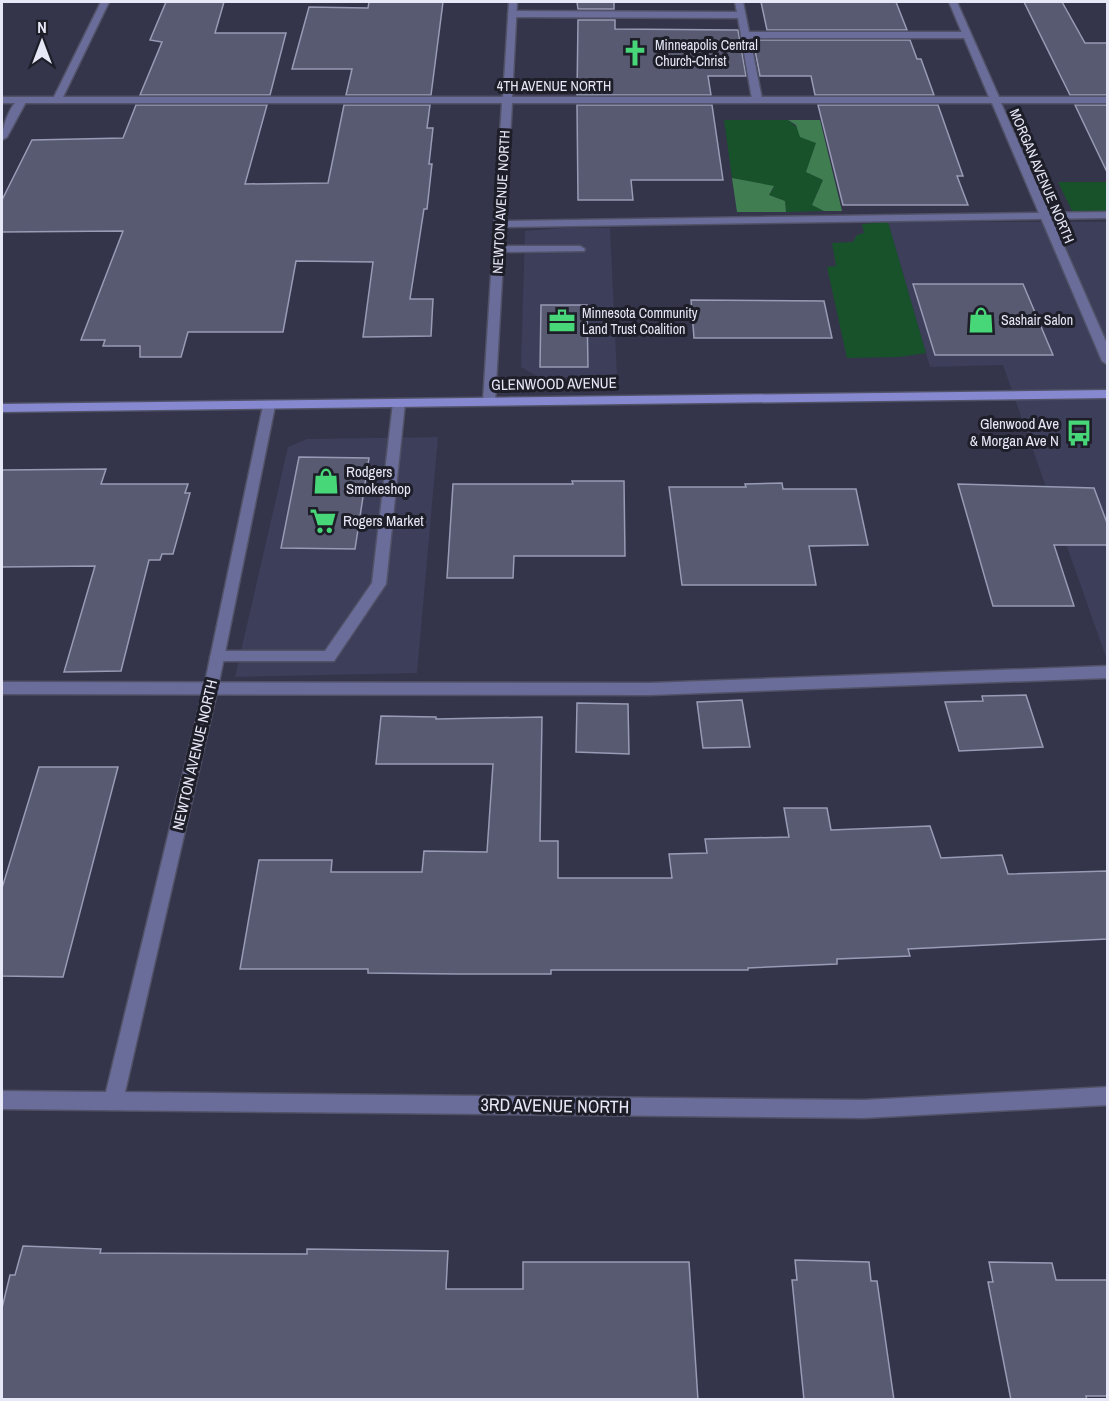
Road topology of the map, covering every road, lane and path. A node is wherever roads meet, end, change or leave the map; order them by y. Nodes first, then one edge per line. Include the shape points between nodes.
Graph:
1 (105, 2) edge
2 (513, 2) edge
3 (739, 2) edge
4 (953, 2) edge
5 (512, 14) junction
6 (741, 15) junction
7 (745, 35) junction
8 (966, 35) junction
9 (758, 99) junction
10 (994, 99) junction
11 (2, 100) edge
12 (22, 100) junction
13 (57, 100) junction
14 (506, 100) junction
15 (1107, 100) edge
16 (2, 137) edge
17 (1043, 214) junction
18 (1107, 215) edge
19 (500, 224) junction
20 (499, 249) junction
21 (580, 249) dead end
22 (1107, 361) edge
23 (1107, 394) edge
24 (489, 402) junction
25 (399, 404) junction
26 (269, 406) junction
27 (2, 408) edge
28 (217, 657) junction
29 (1107, 672) edge
30 (211, 687) junction
31 (2, 688) edge
32 (1107, 1096) edge
33 (2, 1100) edge
34 (113, 1102) junction

1 - 13 street
2 - 5 street, NEWTON AVENUE NORTH
3 - 6 street
4 - 8 street, MORGAN AVENUE NORTH
5 - 6 street
5 - 14 street, NEWTON AVENUE NORTH
6 - 7 street
7 - 8 street
7 - 9 street
8 - 10 street, MORGAN AVENUE NORTH
9 - 10 street, 4TH AVENUE NORTH
9 - 14 street, 4TH AVENUE NORTH
10 - 15 street, 4TH AVENUE NORTH
10 - 17 street, MORGAN AVENUE NORTH
11 - 12 street, 4TH AVENUE NORTH
12 - 13 street, 4TH AVENUE NORTH
12 - 16 street
13 - 14 street, 4TH AVENUE NORTH
14 - 19 street, NEWTON AVENUE NORTH
17 - 18 street
17 - 19 street
17 - 22 street, MORGAN AVENUE NORTH
19 - 20 street, NEWTON AVENUE NORTH
20 - 21 street
20 - 24 street, NEWTON AVENUE NORTH
23 - 24 street, GLENWOOD AVENUE
24 - 25 street, GLENWOOD AVENUE
25 - 26 street, GLENWOOD AVENUE
25 - 28 street via 379,584 329,657
26 - 27 street, GLENWOOD AVENUE
26 - 28 street, NEWTON AVENUE NORTH
28 - 30 street, NEWTON AVENUE NORTH
29 - 30 street via 650,689
30 - 31 street
30 - 34 street, NEWTON AVENUE NORTH
32 - 34 street, 3RD AVENUE NORTH via 864,1109
33 - 34 street, 3RD AVENUE NORTH

